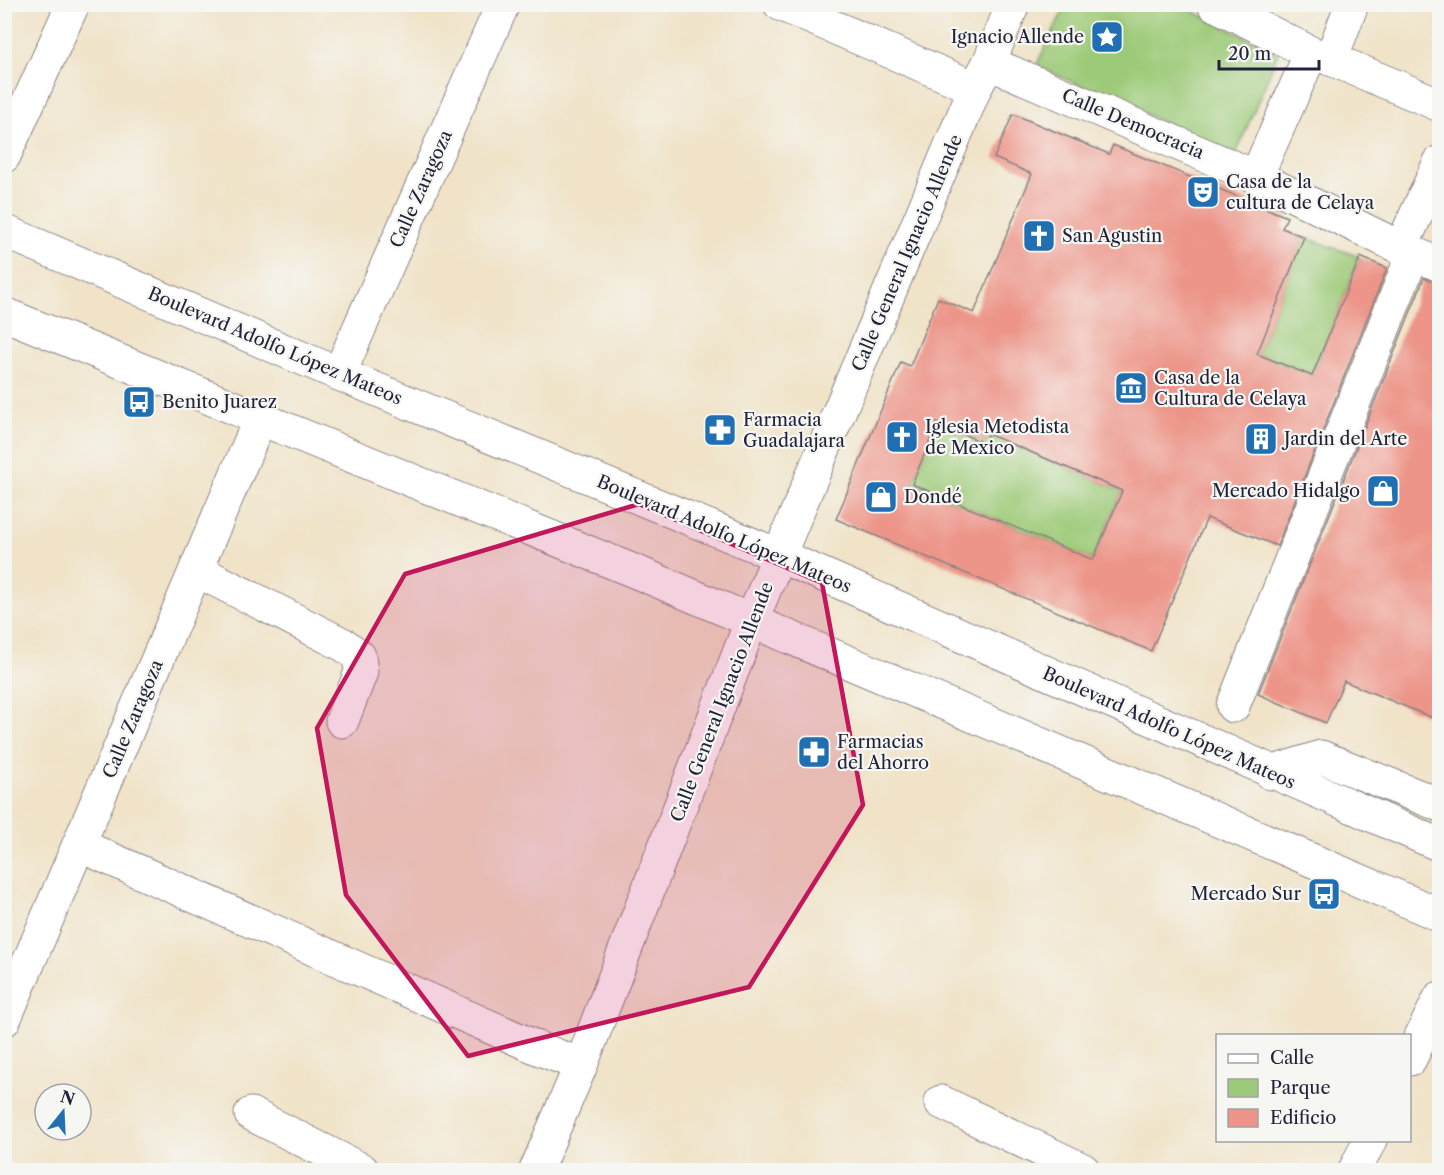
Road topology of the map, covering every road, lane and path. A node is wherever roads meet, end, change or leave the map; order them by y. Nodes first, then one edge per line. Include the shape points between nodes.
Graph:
1 (73, 4) edge
2 (503, 4) edge
3 (780, 4) edge
4 (1013, 4) edge
5 (1214, 4) edge
6 (1352, 4) edge
7 (1321, 56) junction
8 (982, 75) junction
9 (1440, 105) edge
10 (4, 156) edge
11 (1440, 162) edge
12 (1256, 177) junction
13 (4, 231) edge
14 (1418, 256) edge
15 (4, 314) edge
16 (339, 374) junction
17 (260, 418) junction
18 (780, 556) junction
19 (196, 570) junction
20 (751, 622) junction
21 (1233, 706) dead end
22 (342, 721) dead end
23 (1271, 773) junction
24 (1440, 805) edge
25 (79, 845) junction
26 (1440, 845) edge
27 (1440, 915) edge
28 (1440, 998) edge
29 (4, 1020) edge
30 (1424, 1050) edge
31 (581, 1065) junction
32 (941, 1102) dead end
33 (251, 1114) dead end
34 (1369, 1142) edge
35 (362, 1170) edge
36 (536, 1170) edge
37 (1083, 1170) edge
38 (1355, 1170) edge

1 - 10 main road
2 - 16 main road, Calle Zaragoza
3 - 8 main road, Calle Democracia
4 - 8 main road, Calle General Ignacio Allende
5 - 7 main road
6 - 7 main road
7 - 9 main road
7 - 12 main road
8 - 12 main road, Calle Democracia
8 - 18 main road, Calle General Ignacio Allende
11 - 14 main road
12 - 14 main road, Calle Democracia
13 - 16 main road, Boulevard Adolfo López Mateos
14 - 21 main road
15 - 17 main road
16 - 18 main road, Boulevard Adolfo López Mateos
17 - 19 main road, Calle Zaragoza
17 - 20 main road
18 - 20 main road, Calle General Ignacio Allende
18 - 23 main road, Boulevard Adolfo López Mateos
19 - 22 main road via 359,656 361,672
19 - 25 main road, Calle Zaragoza
20 - 27 main road
20 - 31 main road, Calle General Ignacio Allende
23 - 24 main road via 1321,757
23 - 26 main road, Boulevard Adolfo López Mateos
25 - 29 main road, Calle Zaragoza
25 - 31 main road
28 - 30 main road
31 - 36 main road, Calle General Ignacio Allende
32 - 37 main road
33 - 35 main road
34 - 38 main road

